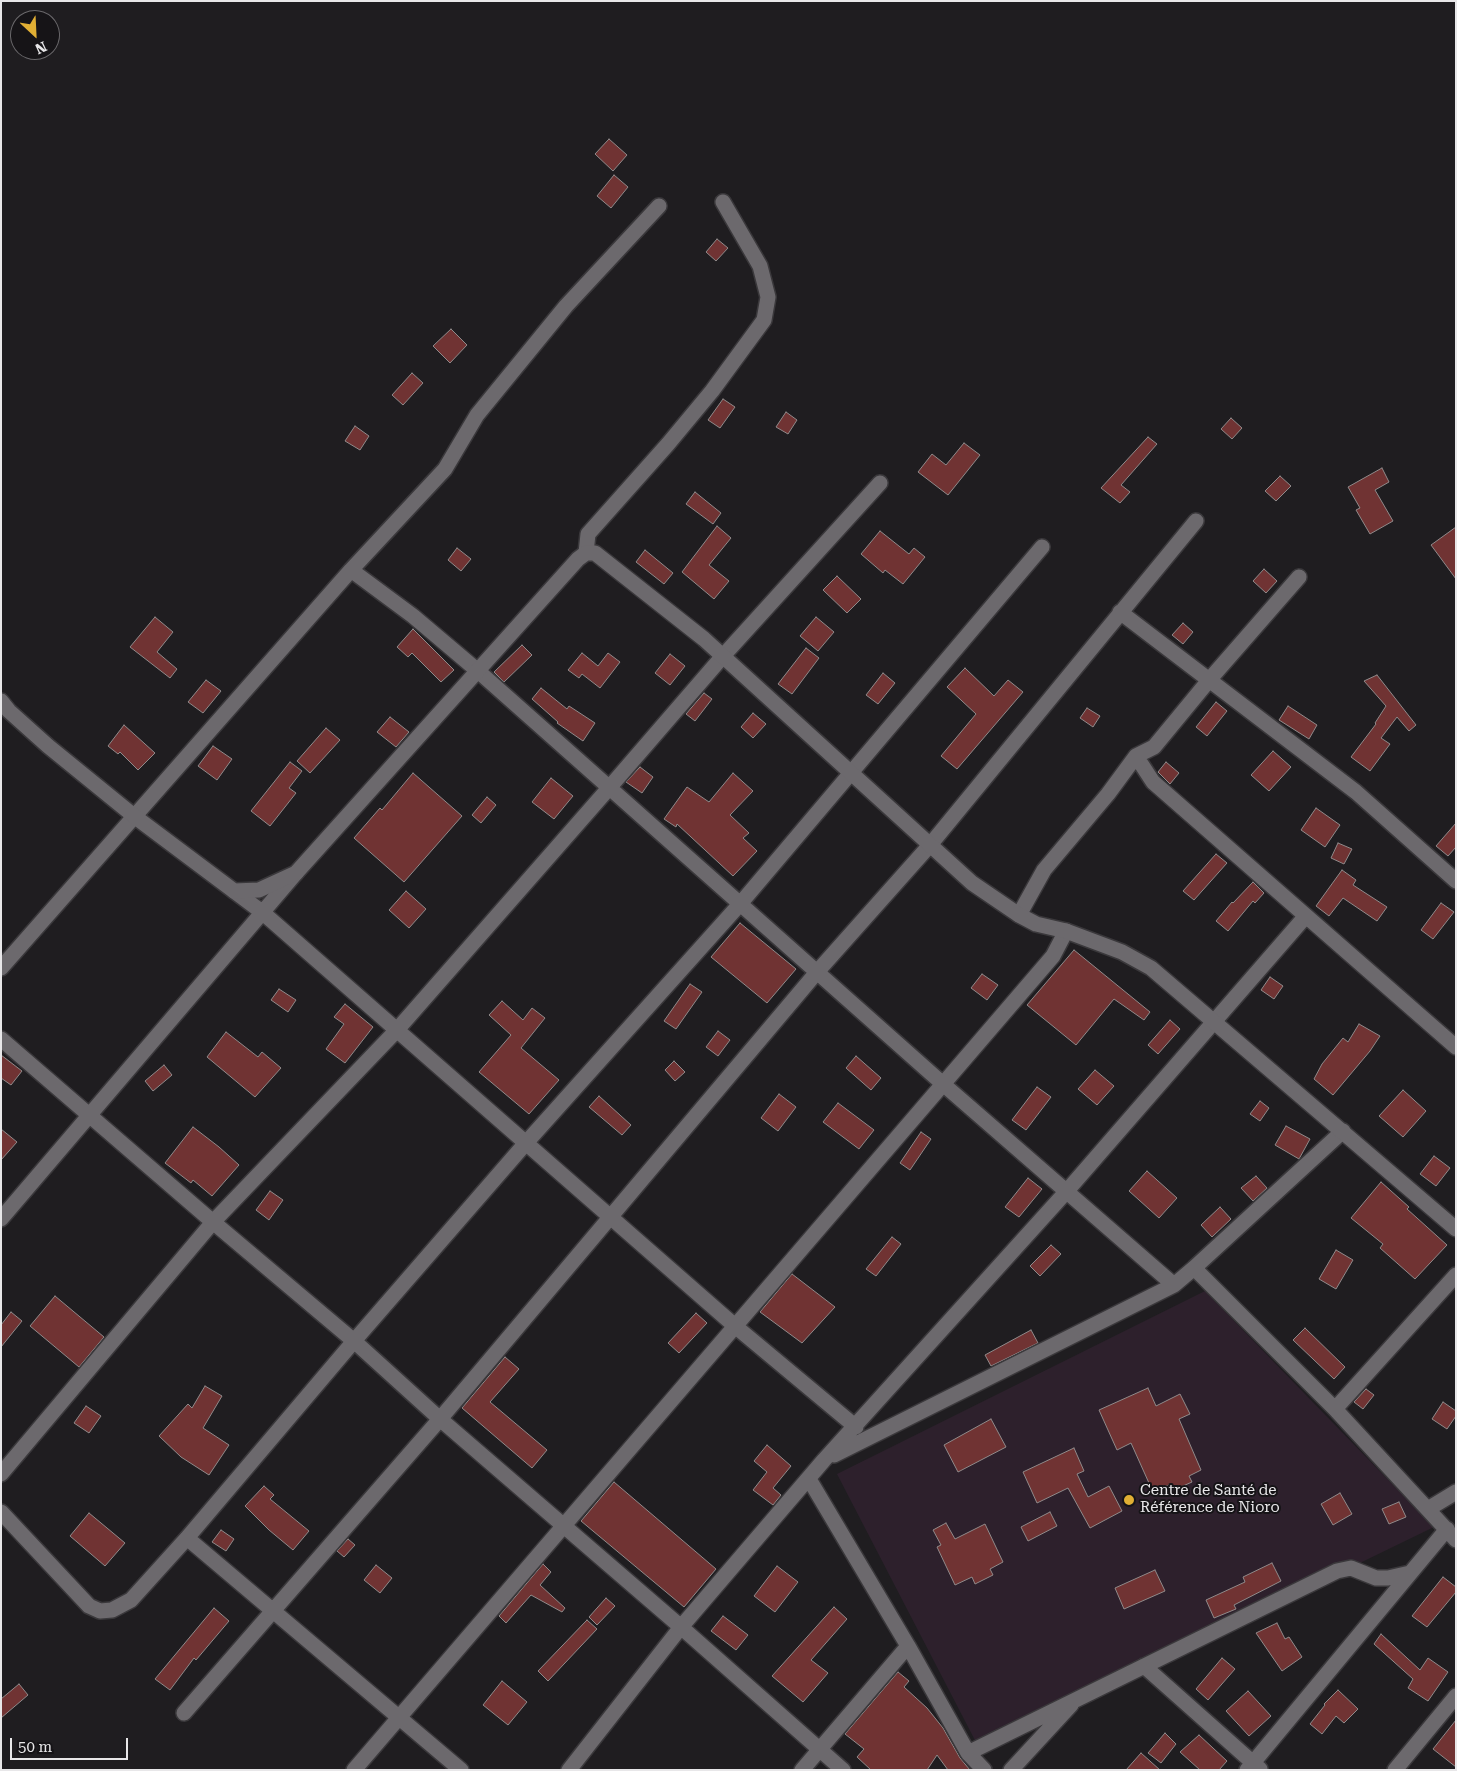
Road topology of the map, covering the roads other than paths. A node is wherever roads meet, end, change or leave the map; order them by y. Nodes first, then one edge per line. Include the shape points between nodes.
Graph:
1 (723, 202) dead end
2 (658, 206) dead end
3 (880, 483) dead end
4 (1196, 520) dead end
5 (1042, 547) dead end
6 (586, 553) junction
7 (351, 570) junction
8 (1299, 577) dead end
9 (1120, 612) junction
10 (723, 656) junction
11 (478, 671) junction
12 (1210, 679) junction
13 (4, 711) edge
14 (1136, 756) junction
15 (851, 773) junction
16 (609, 788) junction
17 (134, 816) junction
18 (930, 845) junction
19 (296, 873) junction
20 (1456, 881) edge
21 (234, 891) junction
22 (740, 904) junction
23 (262, 912) junction
24 (1019, 915) junction
25 (1305, 917) junction
26 (1066, 931) junction
27 (1, 968) edge
28 (817, 972) junction
29 (1214, 1023) junction
30 (396, 1031) junction
31 (1, 1039) edge
32 (1456, 1047) edge
33 (943, 1084) junction
34 (89, 1116) junction
35 (1343, 1131) junction
36 (525, 1144) junction
37 (1066, 1192) junction
38 (610, 1218) junction
39 (1, 1220) edge
40 (213, 1222) junction
41 (1456, 1229) edge
42 (1194, 1268) junction
43 (1456, 1275) edge
44 (1174, 1285) junction
45 (735, 1326) junction
46 (354, 1340) junction
47 (1335, 1409) junction
48 (440, 1420) junction
49 (856, 1427) junction
50 (824, 1460) junction
51 (1, 1474) edge
52 (809, 1479) junction
53 (1456, 1492) edge
54 (1428, 1509) junction
55 (1, 1512) edge
56 (563, 1526) junction
57 (1451, 1535) edge
58 (187, 1538) junction
59 (1410, 1573) junction
60 (274, 1610) junction
61 (681, 1627) junction
62 (908, 1646) junction
63 (1144, 1666) junction
64 (1456, 1696) edge
65 (1078, 1698) junction
66 (184, 1713) dead end
67 (399, 1717) junction
68 (820, 1749) junction
69 (968, 1752) junction
70 (1254, 1767) edge
71 (354, 1770) edge
72 (460, 1770) edge
73 (569, 1770) edge
74 (802, 1770) edge
75 (843, 1770) edge
76 (984, 1770) edge
77 (1011, 1770) edge
78 (1394, 1770) edge

1 - 6 street via 760,266 768,297 764,320 668,444 588,534
2 - 7 street via 566,306 477,415 445,469
3 - 10 street
4 - 9 street
5 - 15 street
6 - 10 street via 595,553 609,563
6 - 11 street
7 - 11 street via 413,616
7 - 17 street
8 - 12 street
9 - 12 street
9 - 18 street
10 - 15 street
10 - 16 street
11 - 16 street
11 - 19 street
12 - 14 street via 1154,747
12 - 20 street via 1356,792
13 - 17 street
14 - 24 street via 1044,870
14 - 25 street via 1153,782
15 - 18 street
15 - 22 street
16 - 22 street
16 - 30 street
17 - 21 street
17 - 27 street
18 - 24 street via 972,883
18 - 28 street
19 - 21 street via 259,890
19 - 23 street
21 - 23 street
22 - 28 street
22 - 36 street
23 - 30 street
23 - 34 street
24 - 26 street via 1036,924
25 - 29 street
25 - 32 street
26 - 29 street via 1122,952 1151,968
26 - 33 street via 1053,956
28 - 33 street
28 - 38 street
29 - 35 street
29 - 37 street
30 - 36 street
30 - 40 street
31 - 34 street
33 - 37 street
33 - 45 street
34 - 39 street
34 - 40 street
35 - 41 street
35 - 42 street
36 - 38 street
36 - 46 street
37 - 44 street
37 - 49 street
38 - 45 street
38 - 48 street
40 - 46 street
40 - 51 street
42 - 44 street
42 - 47 street
43 - 47 street
44 - 50 street
45 - 49 street
45 - 56 street
46 - 48 street
46 - 58 street
47 - 54 street
48 - 56 street
48 - 60 street
49 - 50 street
50 - 52 street
52 - 61 street
52 - 62 street
53 - 54 street
54 - 57 street
55 - 58 street via 89,1606 100,1610 112,1610 131,1600
56 - 61 street
56 - 67 street
57 - 59 street
58 - 60 street
59 - 63 street via 1376,1578 1351,1568 1337,1571
59 - 70 street
60 - 66 street
60 - 67 street
61 - 68 street
61 - 73 street
62 - 68 street
62 - 69 street
63 - 65 street
63 - 70 street
64 - 78 street
65 - 69 street
65 - 77 street
67 - 71 street
67 - 72 street
68 - 74 street
68 - 75 street
69 - 76 street

